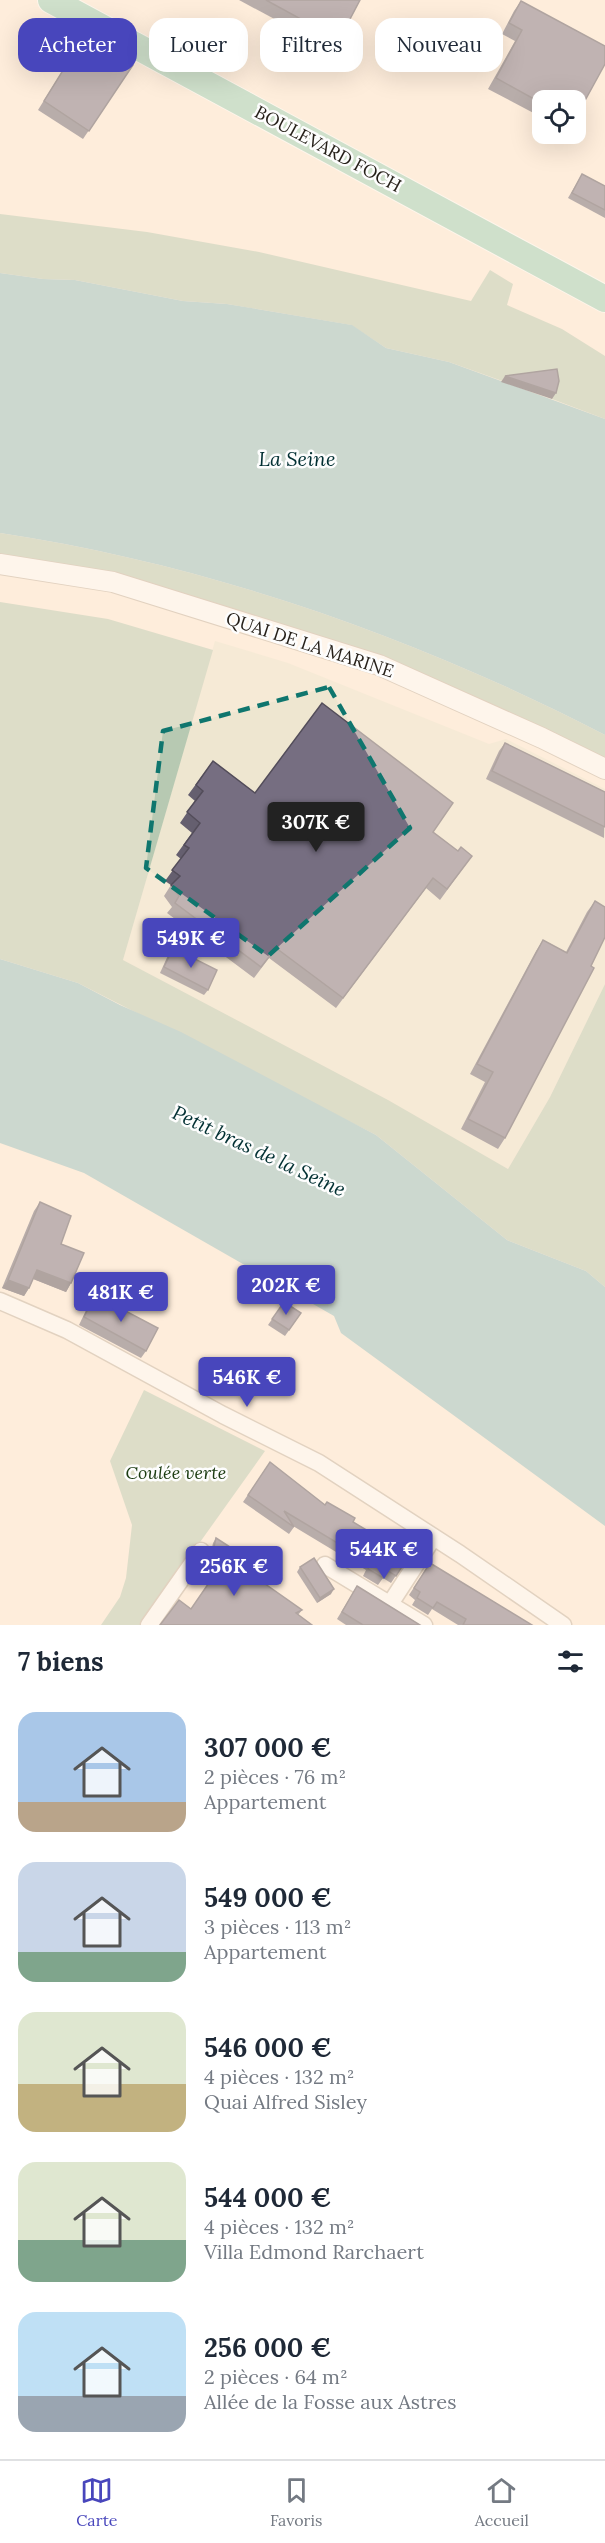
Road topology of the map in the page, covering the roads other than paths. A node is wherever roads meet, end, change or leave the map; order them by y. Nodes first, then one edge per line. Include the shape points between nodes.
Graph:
1 (51, 0) edge
2 (605, 299) edge
3 (0, 564) edge
4 (605, 769) edge
5 (0, 1301) edge
6 (433, 1538) junction
7 (201, 1551) dead end
8 (325, 1565) dead end
9 (390, 1604) junction
10 (149, 1625) edge
11 (424, 1625) edge
12 (562, 1625) edge

1 - 2 main road, BOULEVARD FOCH
3 - 4 street, QUAI DE LA MARINE via 113,582 379,665
5 - 6 street via 68,1330 319,1463
6 - 9 street
6 - 12 street
7 - 10 street
8 - 9 street
9 - 11 street

